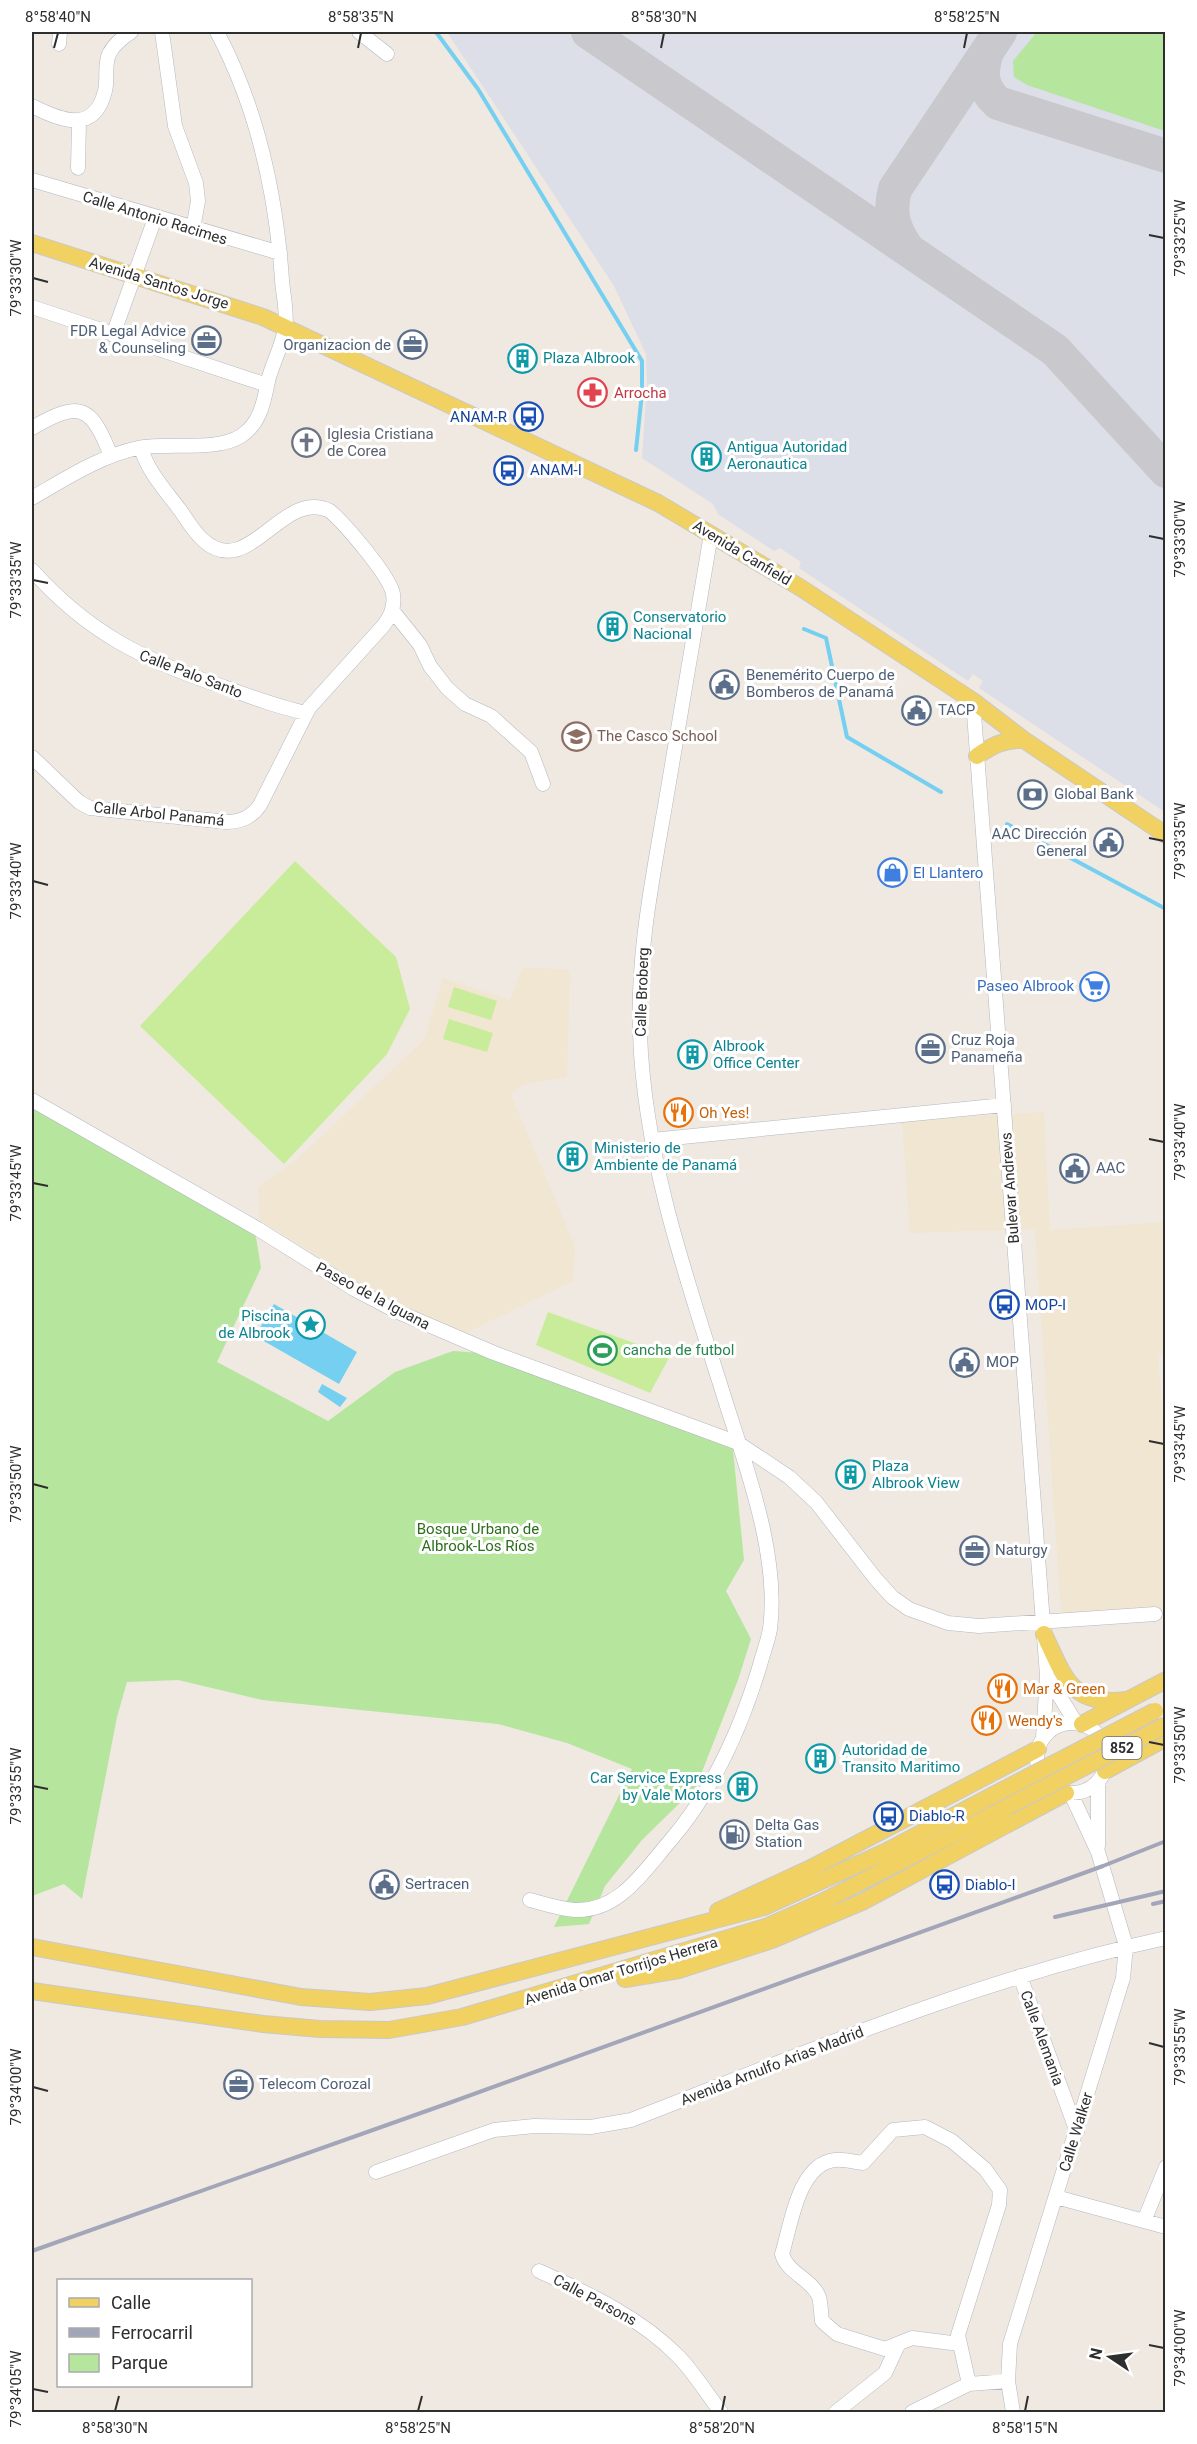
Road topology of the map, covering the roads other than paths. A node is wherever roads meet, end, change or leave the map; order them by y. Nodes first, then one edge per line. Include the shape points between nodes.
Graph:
1 (131, 32) edge
2 (162, 32) edge
3 (216, 32) edge
4 (359, 32) edge
5 (387, 54) dead end
6 (32, 106) edge
7 (79, 121) junction
8 (78, 168) dead end
9 (32, 180) edge
10 (155, 218) junction
11 (194, 229) junction
12 (32, 243) edge
13 (280, 253) junction
14 (135, 276) junction
15 (32, 307) edge
16 (285, 328) junction
17 (113, 335) junction
18 (267, 384) junction
19 (32, 428) edge
20 (141, 448) junction
21 (111, 456) junction
22 (32, 498) edge
23 (711, 534) junction
24 (32, 570) edge
25 (392, 610) junction
26 (973, 701) junction
27 (306, 713) junction
28 (1024, 740) junction
29 (977, 756) junction
30 (32, 758) edge
31 (543, 784) dead end
32 (1166, 835) edge
33 (32, 1100) edge
34 (1004, 1106) junction
35 (652, 1140) junction
36 (738, 1443) junction
37 (1155, 1614) dead end
38 (1044, 1628) junction
39 (1047, 1676) junction
40 (1166, 1680) edge
41 (1145, 1691) junction
42 (1126, 1700) junction
43 (1162, 1714) edge
44 (1079, 1724) junction
45 (1166, 1737) edge
46 (1040, 1743) junction
47 (1102, 1777) junction
48 (983, 1778) junction
49 (1068, 1794) junction
50 (1005, 1807) junction
51 (1098, 1852) junction
52 (530, 1900) dead end
53 (1166, 1938) edge
54 (639, 1942) junction
55 (1126, 1946) junction
56 (32, 1947) edge
57 (1020, 1976) junction
58 (32, 1991) edge
59 (1077, 2132) junction
60 (1166, 2167) edge
61 (376, 2172) dead end
62 (1056, 2198) junction
63 (1144, 2221) junction
64 (1166, 2227) edge
65 (539, 2271) dead end
66 (960, 2344) junction
67 (898, 2345) junction
68 (1008, 2381) junction
69 (969, 2384) junction
70 (721, 2412) edge
71 (836, 2412) edge
72 (912, 2412) edge
73 (1013, 2412) edge

1 - 7 street via 117,42 109,56 105,92 98,106
2 - 11 street via 175,126 196,183
3 - 13 street via 230,56 254,119
4 - 5 street
6 - 7 street via 57,119
7 - 8 street
9 - 10 street, Calle Antonio Racimes
10 - 11 street, Calle Antonio Racimes
10 - 14 street
11 - 13 street, Calle Antonio Racimes
12 - 14 main road, Avenida Santos Jorge
13 - 16 street
14 - 16 main road, Avenida Santos Jorge via 244,309
14 - 17 street
15 - 17 street
16 - 18 street
16 - 23 main road, Avenida Canfield via 621,485
17 - 18 street
18 - 20 street via 258,419 236,439 218,444
19 - 21 street via 71,410 84,413 100,428
20 - 21 street
20 - 25 street via 150,471 195,531 204,542 217,548 232,550 246,546 301,508 316,506 330,511 388,580 393,594
21 - 22 street
23 - 26 main road, Avenida Canfield
23 - 35 street, Calle Broberg via 642,953 640,1034
24 - 27 street, Calle Palo Santo via 73,612 131,651 180,673
25 - 27 street, Calle Arbol Panamá via 384,625
25 - 31 street via 447,688 465,704 491,716 531,752
26 - 28 main road, Avenida Canfield
26 - 29 street, Bulevar Andrews
27 - 30 street, Calle Arbol Panamá via 256,810 235,822 90,808
28 - 29 main road via 1008,740
28 - 32 main road, Avenida Canfield
29 - 34 street, Bulevar Andrews
33 - 36 street, Paseo de la Iguana via 396,1311 494,1353
34 - 35 street
34 - 38 street, Bulevar Andrews
35 - 36 street, Calle Broberg via 667,1210
36 - 38 street, Paseo de la Iguana via 789,1477 816,1502 875,1578 909,1609 956,1625
36 - 52 street, Calle Broberg via 760,1521 770,1584 770,1630 744,1713 699,1802 675,1835 615,1900 578,1910
37 - 38 street, Paseo de la Iguana
38 - 39 street, Bulevar Andrews
38 - 42 main road via 1066,1680 1077,1692 1100,1701
39 - 44 street, Bulevar Andrews
39 - 46 street, Bulevar Andrews
40 - 41 main road
41 - 42 main road
41 - 45 main road via 1137,1709 1141,1723 1152,1733
42 - 44 main road
43 - 50 main road, Avenida Omar Torrijos Herrera / 852, bridge
44 - 46 street via 1060,1725
44 - 47 street via 1094,1730 1104,1742 1107,1756
45 - 47 main road
46 - 48 main road
46 - 49 street via 1037,1761 1046,1782
47 - 49 street via 1088,1790
47 - 51 street, Calle Walker
48 - 50 main road via 1004,1779 1014,1791 1017,1806
48 - 54 main road via 811,1868
49 - 50 main road
49 - 51 street, Calle Walker
50 - 54 main road, Avenida Omar Torrijos Herrera via 887,1851 764,1907
50 - 58 main road, Avenida Omar Torrijos Herrera via 766,1927 462,2017 389,2030 320,2029
51 - 55 street, Calle Walker
53 - 55 street, Avenida Arnulfo Arias Madrid
54 - 56 main road, Avenida Omar Torrijos Herrera via 427,1996 370,2002 301,1997
55 - 57 street, Avenida Arnulfo Arias Madrid
55 - 59 street, Calle Walker via 1123,1978
57 - 59 street, Calle Alemania
57 - 61 street, Avenida Arnulfo Arias Madrid via 953,1997 631,2120 591,2127 494,2130
59 - 62 street, Calle Walker
60 - 63 street
62 - 63 street
62 - 68 street, Calle Walker via 1011,2344
63 - 64 street
65 - 70 street, Calle Parsons via 638,2321 680,2358
66 - 67 street via 924,2337
66 - 67 street via 958,2335 999,2205 1000,2190 985,2169 952,2141 925,2127 893,2130 863,2163 834,2160 815,2168 805,2180 782,2254 784,2262 819,2298 822,2321 830,2330 885,2349
66 - 69 street
67 - 71 street via 885,2373
68 - 69 street
68 - 73 street, Calle Walker
69 - 72 street

